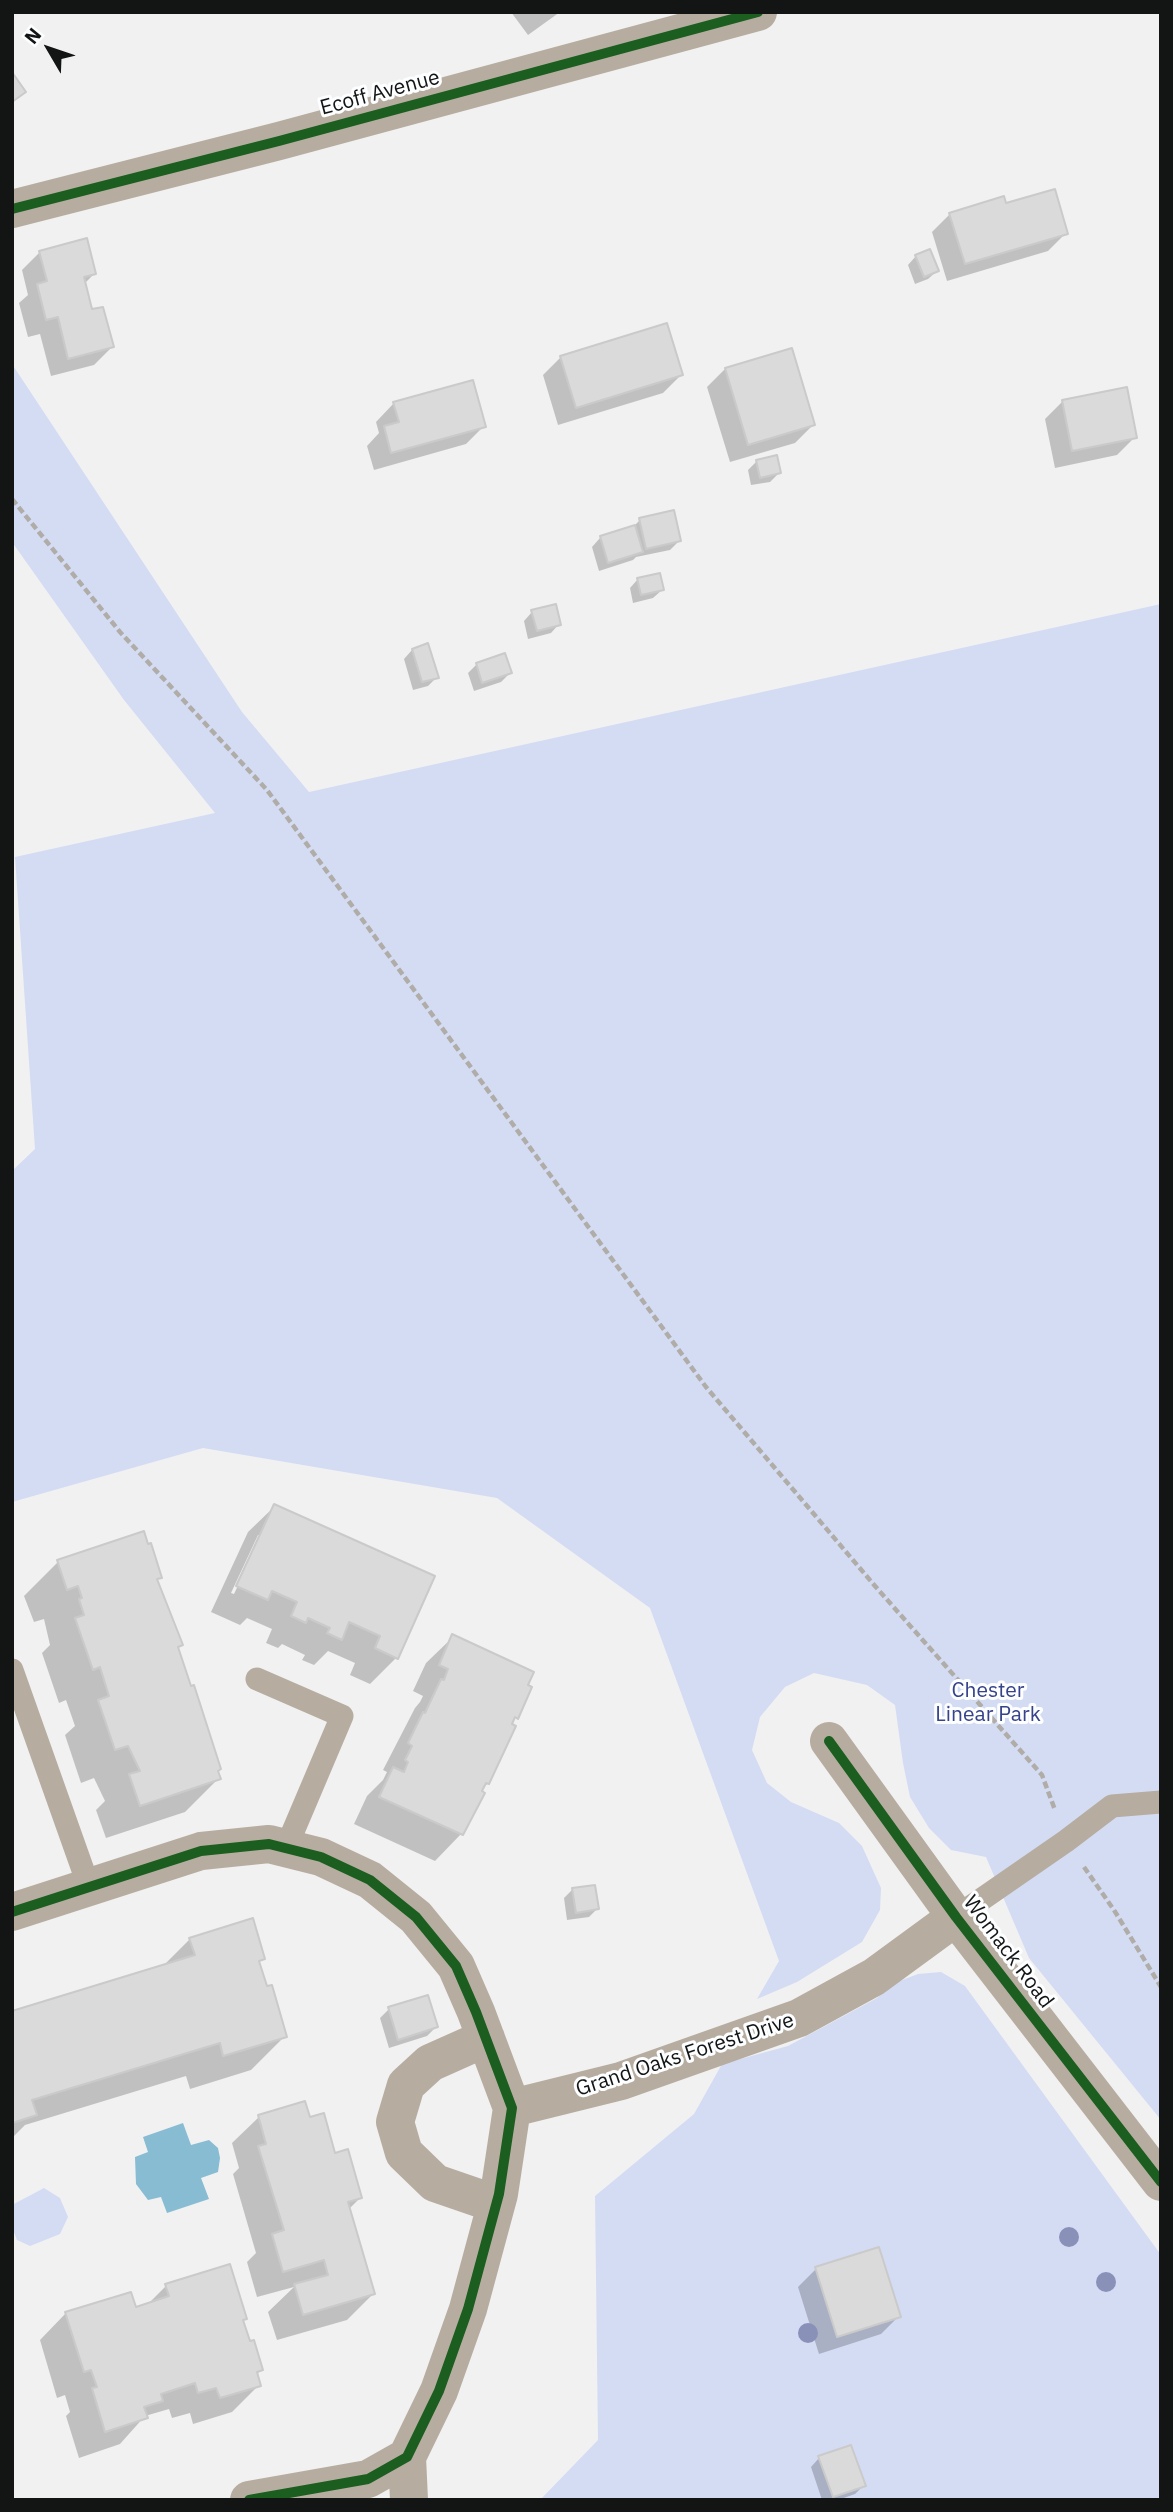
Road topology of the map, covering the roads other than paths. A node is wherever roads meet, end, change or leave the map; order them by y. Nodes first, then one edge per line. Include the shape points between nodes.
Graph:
1 (736, 15) edge
2 (12, 209) edge
3 (12, 1670) edge
4 (257, 1679) dead end
5 (829, 1741) dead end
6 (1161, 1802) edge
7 (286, 1848) junction
8 (89, 1887) junction
9 (12, 1912) edge
10 (956, 1917) junction
11 (486, 2038) junction
12 (512, 2108) junction
13 (1161, 2182) edge
14 (496, 2204) junction
15 (407, 2457) junction
16 (249, 2500) edge
17 (409, 2500) edge

1 - 2 street, Ecoff Avenue
3 - 8 lane
4 - 7 lane via 342,1716
5 - 10 street, Womack Road
6 - 10 lane via 1112,1806
7 - 8 street via 269,1844 201,1851
7 - 11 street via 321,1857 370,1880 416,1917 456,1966
8 - 9 street
10 - 12 street, Grand Oaks Forest Drive via 874,1977 799,2018 621,2081
10 - 13 street, Womack Road
11 - 12 street
11 - 14 street via 430,2063 406,2085 395,2122 404,2153 435,2182
12 - 14 street
14 - 15 street via 464,2321 439,2391
15 - 16 street via 368,2479
15 - 17 street

